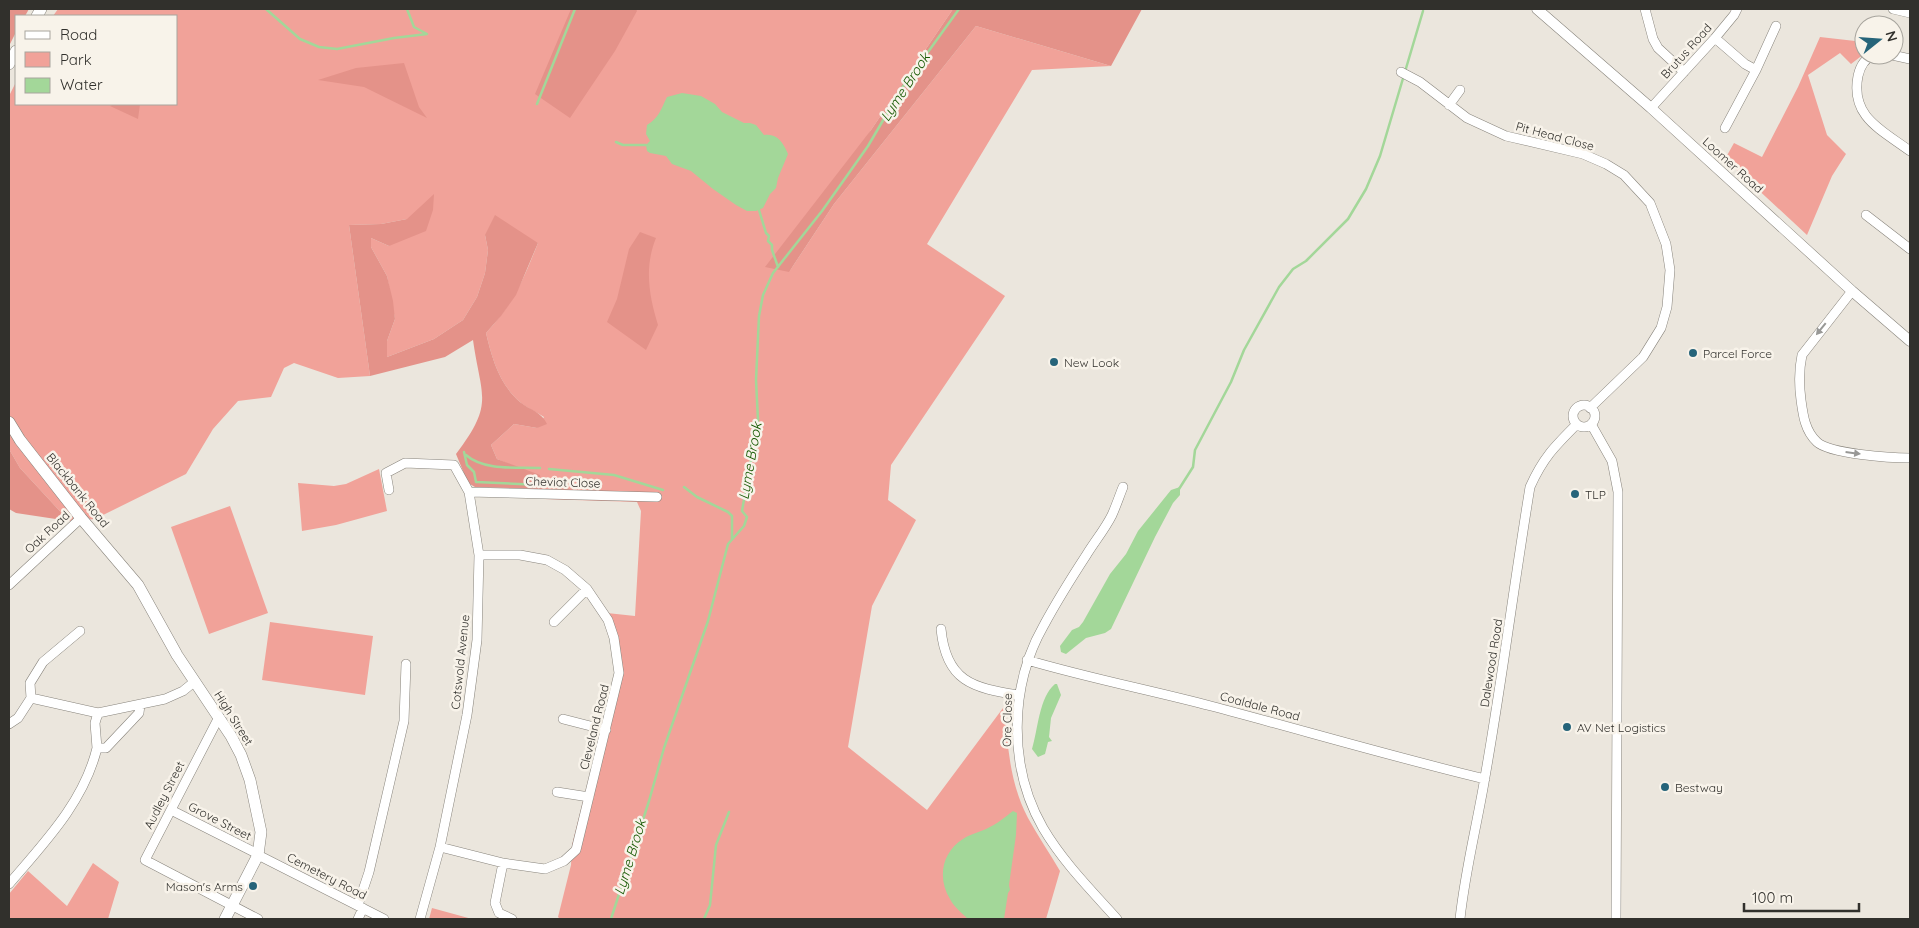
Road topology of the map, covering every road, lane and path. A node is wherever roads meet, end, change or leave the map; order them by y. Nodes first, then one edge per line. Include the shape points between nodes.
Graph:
1 (1537, 9) edge
2 (1645, 9) edge
3 (1737, 9) edge
4 (1893, 9) edge
5 (1910, 13) edge
6 (1776, 26) dead end
7 (1716, 38) junction
8 (15, 53) edge
9 (9, 64) edge
10 (1862, 65) edge
11 (1756, 70) junction
12 (1401, 72) dead end
13 (1684, 72) junction
14 (1460, 90) dead end
15 (1449, 105) junction
16 (1651, 108) junction
17 (1725, 128) dead end
18 (1910, 151) edge
19 (1866, 216) dead end
20 (1910, 249) edge
21 (1852, 291) junction
22 (1910, 341) edge
23 (1590, 408) junction
24 (9, 422) edge
25 (1577, 424) junction
26 (1591, 424) junction
27 (1910, 458) edge
28 (1123, 487) dead end
29 (389, 490) dead end
30 (469, 492) junction
31 (657, 497) dead end
32 (80, 518) junction
33 (479, 555) junction
34 (128, 573) joint
35 (9, 585) edge
36 (587, 589) junction
37 (554, 622) dead end
38 (941, 629) dead end
39 (80, 631) dead end
40 (1027, 660) junction
41 (406, 664) dead end
42 (194, 682) junction
43 (1019, 695) junction
44 (31, 698) junction
45 (140, 705) junction
46 (98, 714) junction
47 (219, 717) junction
48 (563, 719) dead end
49 (9, 724) edge
50 (606, 730) junction
51 (97, 748) junction
52 (1485, 778) junction
53 (557, 792) dead end
54 (589, 797) junction
55 (171, 810) junction
56 (440, 847) junction
57 (258, 854) junction
58 (503, 863) junction
59 (9, 884) edge
60 (232, 906) junction
61 (361, 907) junction
62 (225, 919) edge
63 (258, 919) edge
64 (358, 919) edge
65 (384, 919) edge
66 (420, 919) edge
67 (512, 919) edge
68 (1117, 919) edge
69 (1460, 919) edge
70 (1616, 919) edge

1 - 16 street, Loomer Road
2 - 13 street via 1658,48
3 - 7 street, Brutus Road
4 - 5 street
6 - 11 street
7 - 11 street
7 - 13 street, Brutus Road
8 - 9 main road
10 - 18 street via 1857,87 1861,110 1872,123
11 - 17 street
12 - 15 street, Pit Head Close via 1420,82
13 - 16 street, Brutus Road
14 - 15 street
15 - 23 street, Pit Head Close via 1472,121 1506,136 1583,154 1606,164 1624,175 1650,203 1666,244 1670,270 1667,307 1661,328 1643,357
16 - 21 street, Loomer Road
19 - 20 street
21 - 22 street, Loomer Road
21 -> 27 street via 1802,354 1800,396 1805,423 1818,443 1831,450
23 - 25 street, Dalewood Road via 1576,408 1573,418
23 - 26 street via 1594,414
24 - 32 main road, Blackbank Road
25 - 26 street via 1586,427
25 - 52 street, Dalewood Road via 1554,446 1530,487
26 - 70 street via 1612,461 1618,492
28 - 40 street, Ore Close via 1111,517 1043,626
29 - 30 street, Cotswold Avenue via 386,473 405,463 454,465
30 - 31 street, Cheviot Close
30 - 33 street, Cotswold Avenue
32 - 34 main road, Blackbank Road
32 - 35 street, Oak Road
33 - 36 street, Cleveland Road via 520,555 547,560
33 - 56 street, Cotswold Avenue via 477,640 467,715
34 - 42 main road, High Street via 147,599
36 - 37 street
36 - 50 street, Cleveland Road via 608,620 620,673
38 - 43 street via 942,646 949,664 964,679 982,689
39 - 44 street via 42,662 30,683
40 - 43 street, Ore Close
40 - 52 street, Coaldale Road
41 - 61 street via 404,721
42 - 45 street via 165,699
42 - 47 main road, High Street
43 - 68 street, Ore Close via 1018,742 1030,799 1056,848
44 - 46 street
44 - 49 street via 18,718
45 - 46 street
45 - 51 street via 140,713 106,748
46 - 51 street via 95,723
47 - 55 street, Audley Street
47 - 57 main road, High Street via 241,756 250,780 261,832
48 - 50 street
50 - 54 street, Cleveland Road
51 - 59 street via 80,794
52 - 69 street, Dalewood Road
53 - 54 street
54 - 58 street, Cleveland Road via 576,850 564,861 545,869
55 - 57 street, Grove Street
55 - 60 street, Audley Street via 145,860
56 - 58 street, Cleveland Road
56 - 66 street, Cotswold Avenue
57 - 60 main road, High Street
57 - 61 street, Cemetery Road
58 - 67 street via 495,903 499,913
60 - 62 main road, High Street
60 - 63 street
61 - 64 street
61 - 65 street, Cemetery Road

